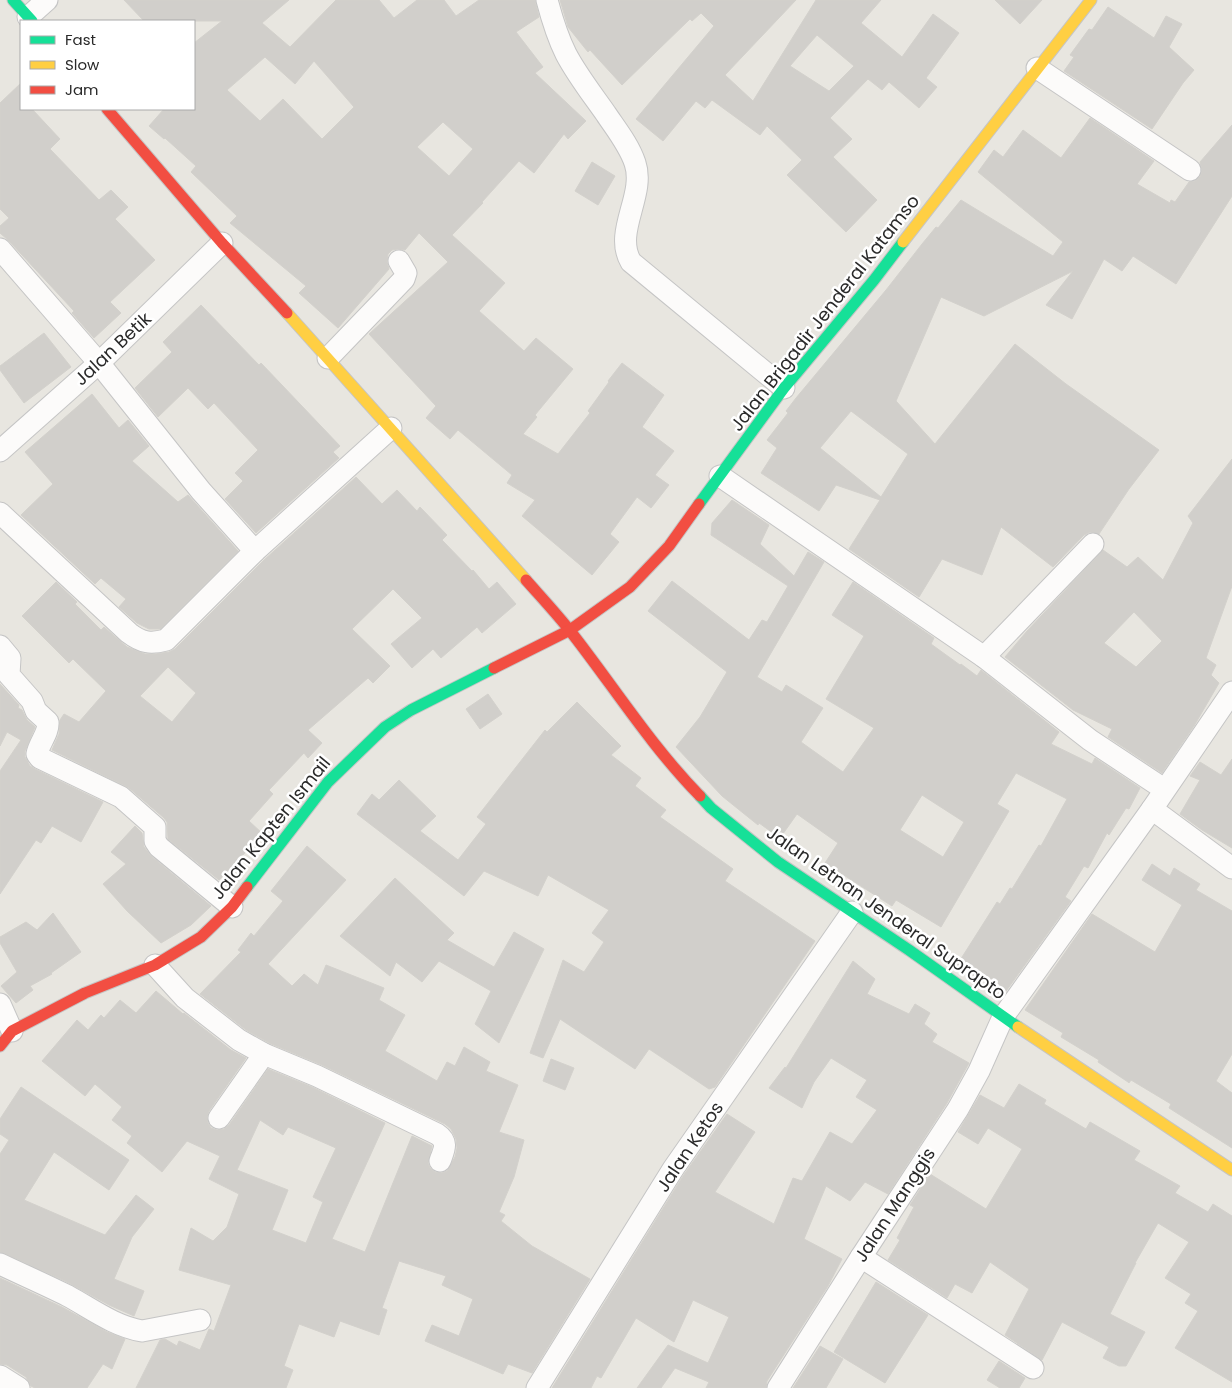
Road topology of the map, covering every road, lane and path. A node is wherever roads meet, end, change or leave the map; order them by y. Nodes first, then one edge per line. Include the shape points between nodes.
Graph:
1 (13, 0) edge
2 (47, 0) edge
3 (547, 0) edge
4 (1091, 0) edge
5 (30, 19) edge
6 (1038, 68) junction
7 (108, 110) edge
8 (1190, 170) dead end
9 (222, 243) junction
10 (0, 249) edge
11 (399, 261) dead end
12 (328, 358) junction
13 (99, 363) junction
14 (784, 388) junction
15 (391, 428) junction
16 (0, 451) edge
17 (720, 476) junction
18 (0, 513) edge
19 (1093, 544) dead end
20 (255, 551) junction
21 (570, 630) junction
22 (0, 646) edge
23 (984, 657) junction
24 (1232, 692) edge
25 (1164, 789) junction
26 (1152, 809) junction
27 (1232, 868) edge
28 (232, 907) junction
29 (852, 912) junction
30 (155, 965) junction
31 (0, 1004) edge
32 (1003, 1017) junction
33 (6, 1038) edge
34 (264, 1054) junction
35 (219, 1118) dead end
36 (440, 1161) dead end
37 (1232, 1170) edge
38 (861, 1257) junction
39 (0, 1264) edge
40 (200, 1320) dead end
41 (1033, 1368) dead end
42 (0, 1376) edge
43 (19, 1388) edge
44 (537, 1388) edge
45 (778, 1388) edge

1 - 5 street
2 - 5 street
3 - 14 street via 566,54 635,162 638,174 625,250 631,262
4 - 6 street, Jalan Brigadir Jenderal Katamso
6 - 8 street
6 - 14 street, Jalan Brigadir Jenderal Katamso via 874,280
7 - 9 street, Jalan Letnan Jenderal Suprapto
9 - 12 street, Jalan Letnan Jenderal Suprapto
9 - 13 street, Jalan Betik
10 - 13 street
11 - 12 street via 406,273 404,279
12 - 15 street, Jalan Letnan Jenderal Suprapto
13 - 16 street, Jalan Betik
13 - 20 street via 201,491
14 - 17 street, Jalan Brigadir Jenderal Katamso
15 - 20 street
15 - 21 street, Jalan Letnan Jenderal Suprapto
17 - 21 street, Jalan Brigadir Jenderal Katamso via 669,546 630,587
17 - 23 street
18 - 20 street via 129,633 148,643 166,640
19 - 23 street
21 - 28 street, Jalan Kapten Ismail via 411,710 386,727 328,782
21 - 29 street, Jalan Letnan Jenderal Suprapto via 645,734 711,808 778,862
22 - 28 street via 10,658 8,675 48,722 37,752 40,758 126,800 155,828 155,841 159,847
23 - 25 street via 1090,740
24 - 25 street, Jalan Manggis
25 - 26 street, Jalan Manggis
26 - 27 street
26 - 32 street, Jalan Manggis
28 - 30 street, Jalan Kapten Ismail via 200,937
29 - 32 street, Jalan Letnan Jenderal Suprapto
29 - 44 street, Jalan Ketos via 673,1169
30 - 33 street, Jalan Kapten Ismail via 85,993
30 - 34 street via 185,998 239,1040
31 - 33 street
32 - 37 street, Jalan Letnan Jenderal Suprapto
32 - 38 street, Jalan Manggis via 958,1109
34 - 35 street
34 - 36 street via 444,1138 446,1144
38 - 41 street
38 - 45 street, Jalan Manggis
39 - 40 street via 133,1329 142,1331
42 - 43 street

